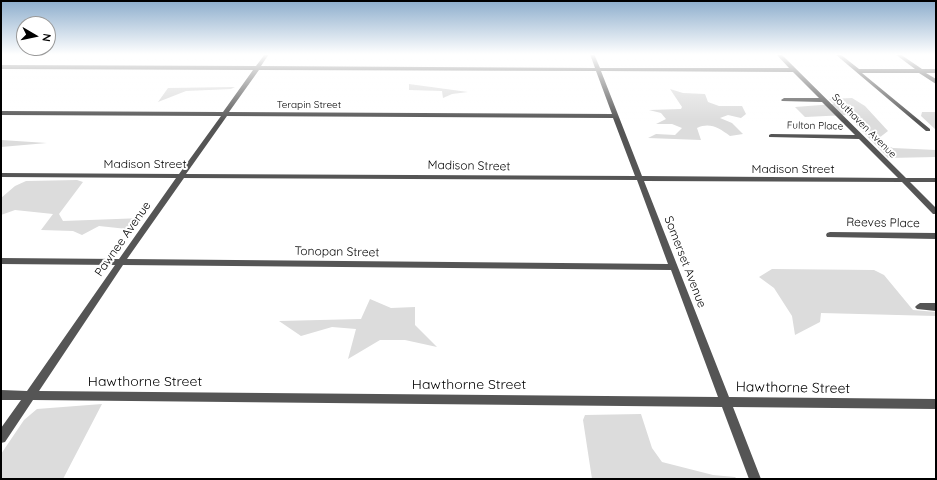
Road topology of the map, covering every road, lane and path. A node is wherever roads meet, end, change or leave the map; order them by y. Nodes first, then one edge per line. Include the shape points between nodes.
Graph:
1 (251, 76) edge
2 (601, 76) edge
3 (801, 76) edge
4 (863, 76) edge
5 (784, 100) dead end
6 (823, 100) junction
7 (1, 113) edge
8 (226, 114) junction
9 (616, 116) junction
10 (928, 130) dead end
11 (770, 136) dead end
12 (860, 137) junction
13 (1, 174) edge
14 (182, 175) junction
15 (641, 179) junction
16 (904, 180) junction
17 (936, 180) edge
18 (936, 212) edge
19 (830, 235) dead end
20 (936, 236) edge
21 (1, 261) edge
22 (121, 262) junction
23 (673, 267) junction
24 (920, 306) dead end
25 (936, 307) edge
26 (1, 395) edge
27 (31, 395) junction
28 (725, 401) junction
29 (936, 404) edge
30 (1, 438) edge
31 (755, 479) edge

1 - 8 street, Pawnee Avenue
2 - 9 street, Somerset Avenue
3 - 6 street, Southaven Avenue
4 - 10 street
5 - 6 street
6 - 12 street, Southaven Avenue
7 - 8 street, Terapin Street
8 - 9 street, Terapin Street
8 - 14 street, Pawnee Avenue
9 - 15 street, Somerset Avenue
11 - 12 street, Fulton Place
12 - 16 street, Southaven Avenue
13 - 14 street, Madison Street
14 - 15 street, Madison Street
14 - 22 street, Pawnee Avenue
15 - 16 street, Madison Street
15 - 23 street, Somerset Avenue
16 - 17 street, Madison Street
16 - 18 street, Southaven Avenue
19 - 20 street, Reeves Place
21 - 22 street, Tonopan Street
22 - 23 street, Tonopan Street
22 - 27 street, Pawnee Avenue
23 - 28 street, Somerset Avenue
24 - 25 street
26 - 27 street, Hawthorne Street
27 - 28 street, Hawthorne Street
27 - 30 street, Pawnee Avenue
28 - 29 street, Hawthorne Street
28 - 31 street, Somerset Avenue

